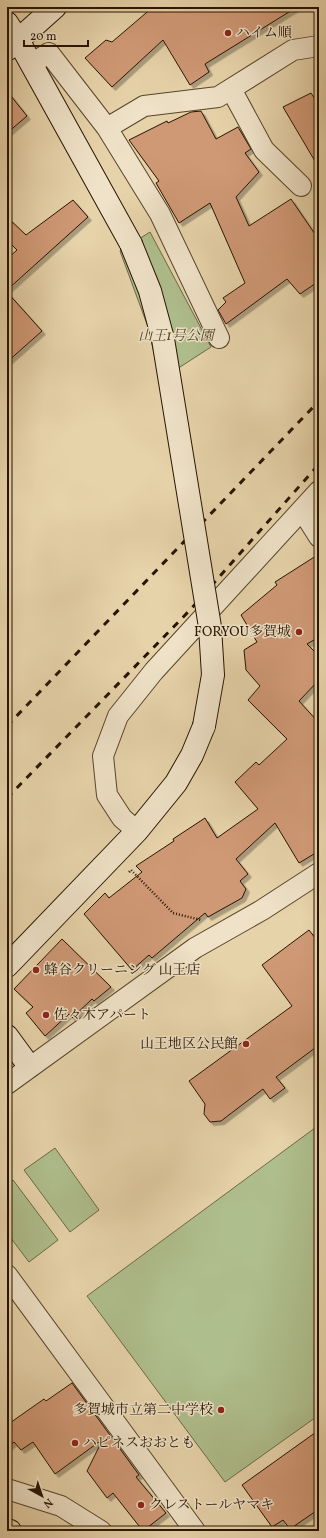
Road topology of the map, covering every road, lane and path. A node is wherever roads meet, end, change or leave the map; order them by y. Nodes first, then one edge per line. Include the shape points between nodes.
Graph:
1 (55, 7) edge
2 (11, 37) edge
3 (319, 46) edge
4 (31, 64) junction
5 (231, 90) junction
6 (107, 128) junction
7 (301, 186) dead end
8 (219, 338) dead end
9 (319, 491) edge
10 (302, 510) junction
11 (319, 537) edge
12 (137, 831) junction
13 (127, 873) dead end
14 (319, 873) edge
15 (206, 921) dead end
16 (7, 966) edge
17 (7, 1036) edge
18 (30, 1066) junction
19 (7, 1084) edge
20 (7, 1275) edge
21 (7, 1489) edge
22 (7, 1530) edge
23 (10, 1531) edge
24 (101, 1531) edge
25 (195, 1531) edge

1 - 2 street
2 - 4 street
3 - 5 street via 293,50
4 - 6 street via 49,53
4 - 12 street, bridge via 131,244 150,291 162,339 210,626 212,675 204,726 192,755 176,783
5 - 6 street via 218,97 144,106
5 - 7 street via 264,150
6 - 8 street via 160,214
9 - 10 street
10 - 11 street
10 - 12 street via 154,671 118,716 103,756 107,795 122,818
12 - 16 street
13 - 15 path via 131,870 173,913
14 - 18 street via 262,910 195,948
17 - 18 street
18 - 19 street
20 - 25 street
21 - 24 street via 61,1506
22 - 23 highway

